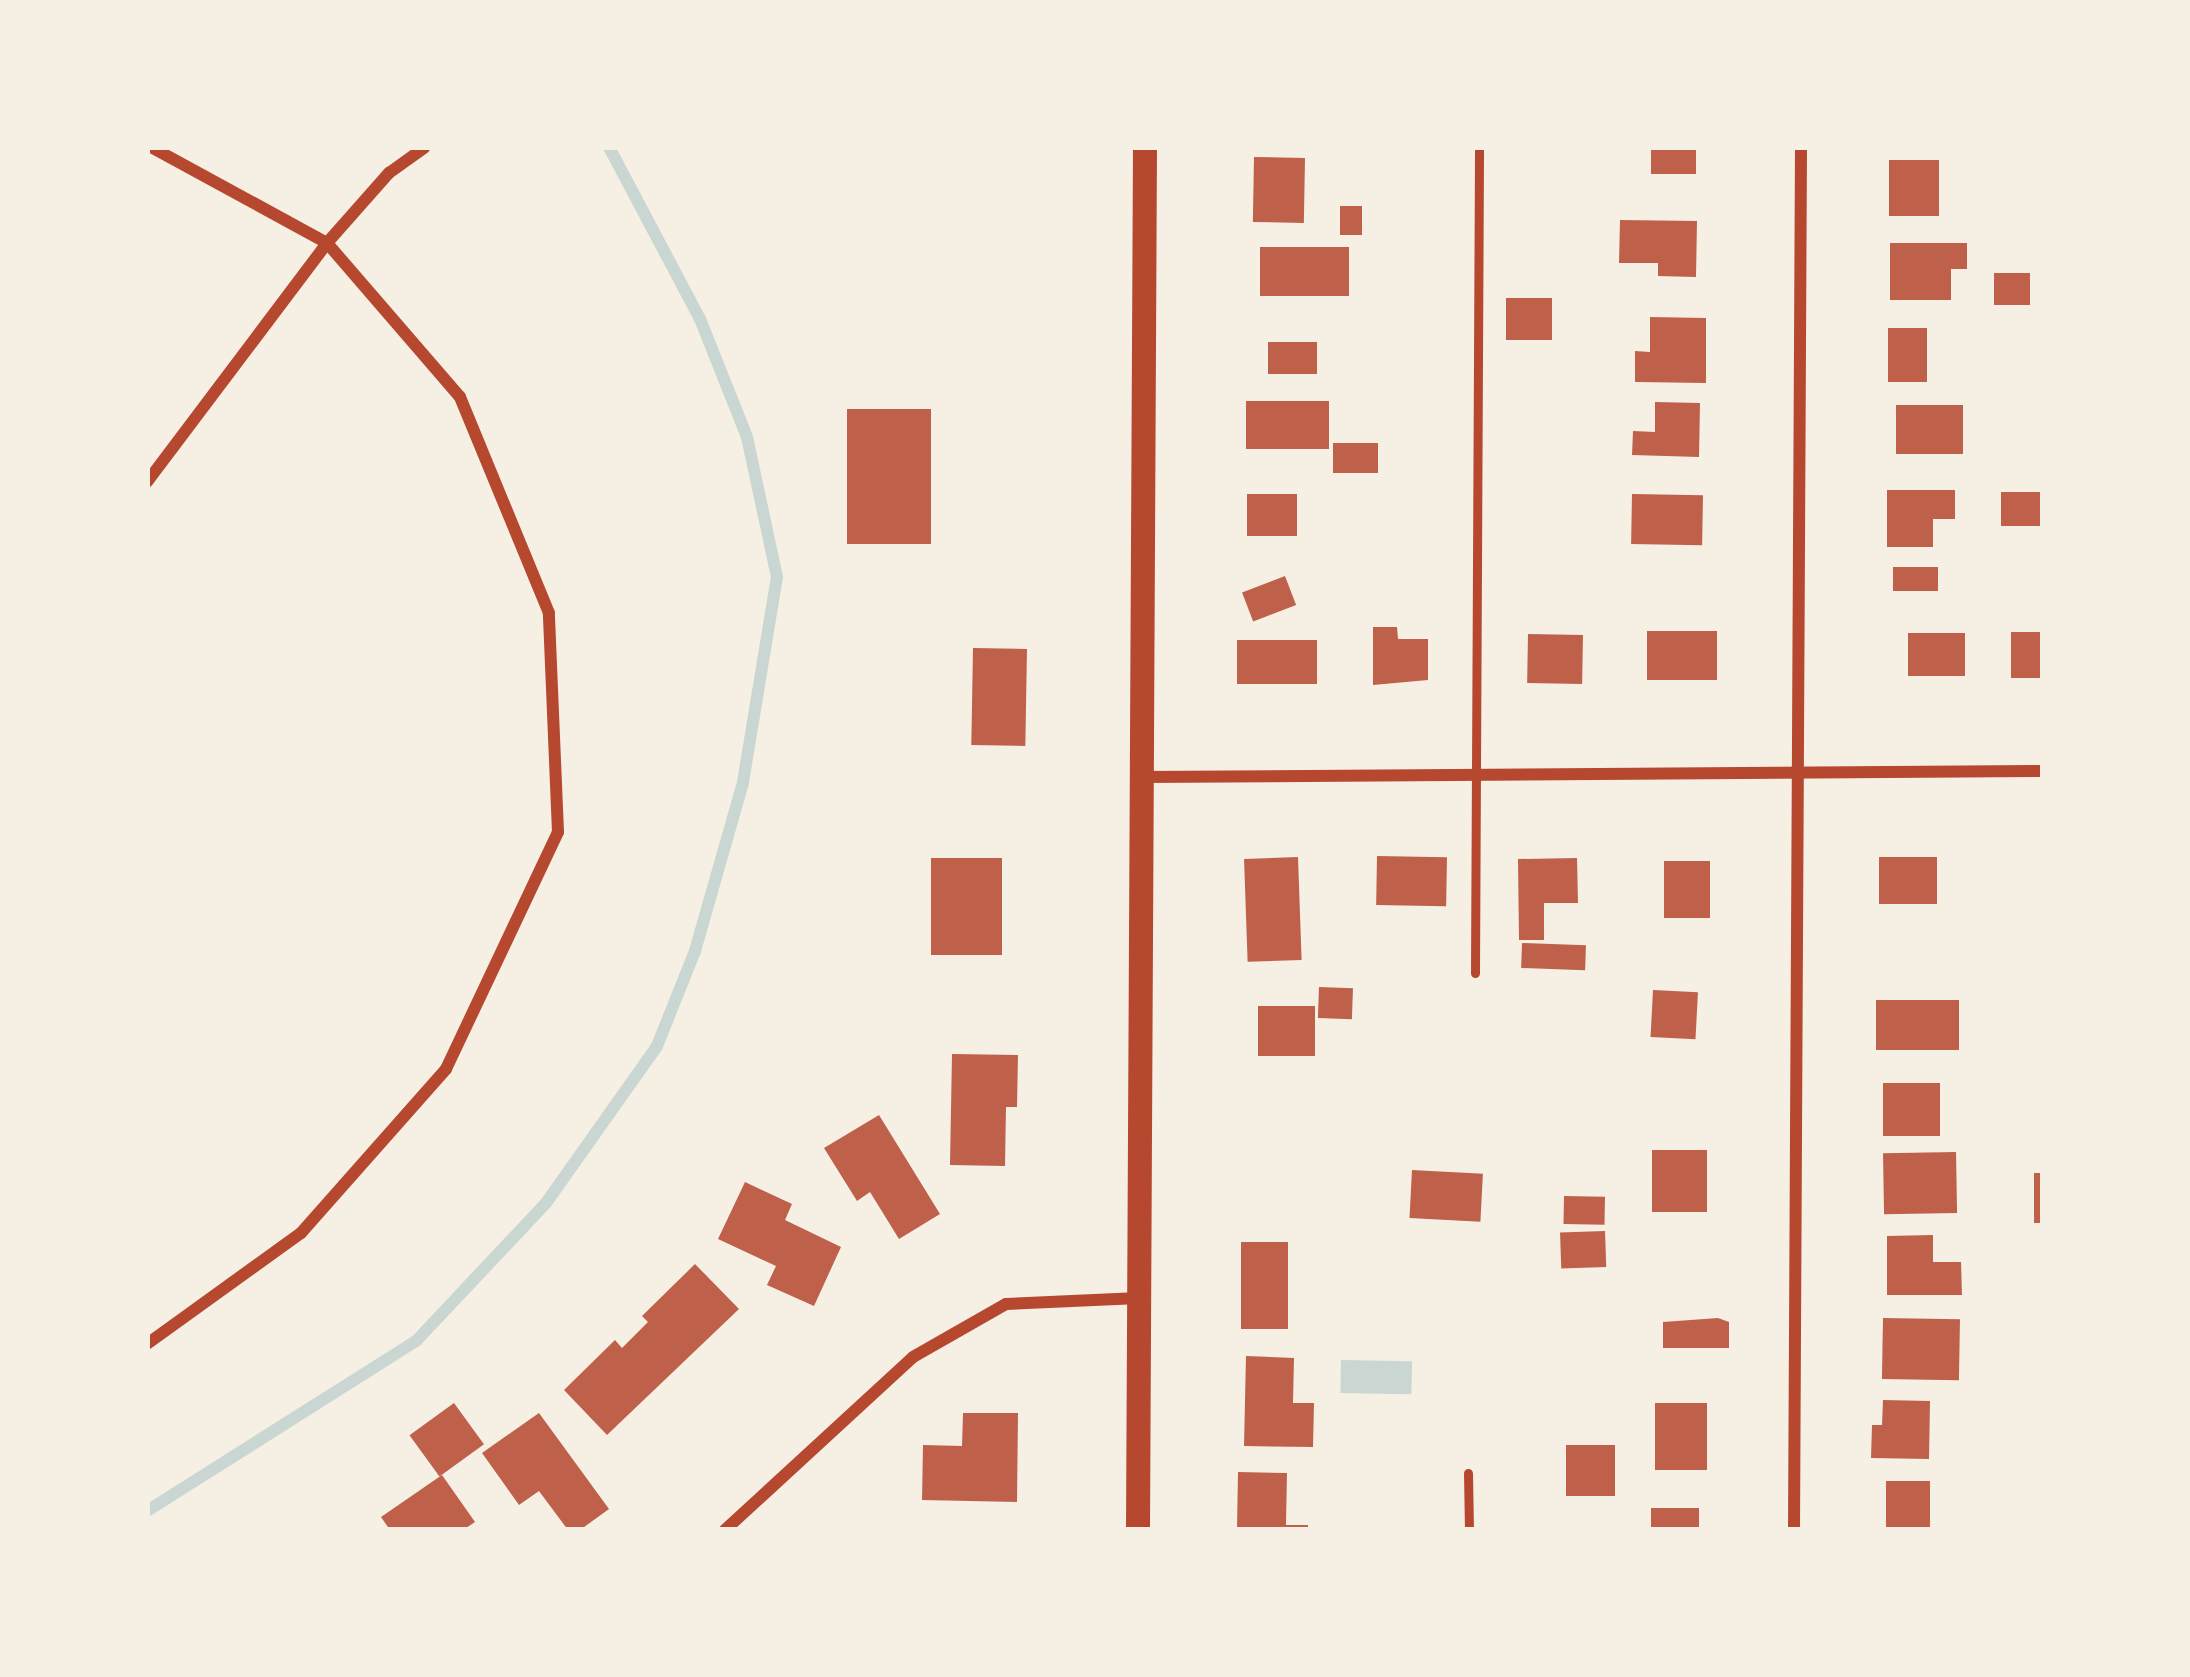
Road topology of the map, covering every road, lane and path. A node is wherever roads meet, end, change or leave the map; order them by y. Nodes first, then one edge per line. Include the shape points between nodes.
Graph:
1 (151, 147) edge
2 (425, 147) edge
3 (1145, 147) edge
4 (1479, 147) edge
5 (1801, 147) edge
6 (327, 243) junction
7 (147, 482) edge
8 (2043, 771) edge
9 (1795, 774) junction
10 (1473, 776) junction
11 (1142, 777) junction
12 (1475, 974) dead end
13 (1139, 1298) junction
14 (147, 1345) edge
15 (1468, 1473) dead end
16 (725, 1530) edge
17 (1138, 1530) edge
18 (1468, 1530) edge
19 (1794, 1530) edge

1 - 6 street
2 - 6 street via 389,173
3 - 11 main road
4 - 10 lane
5 - 9 street
6 - 7 street
6 - 14 street via 460,397 549,614 558,832 446,1069 301,1233
8 - 9 street
9 - 10 street
9 - 19 street
10 - 11 street
10 - 12 lane
11 - 13 main road
13 - 16 street via 1006,1304 913,1357
13 - 17 main road
15 - 18 lane

